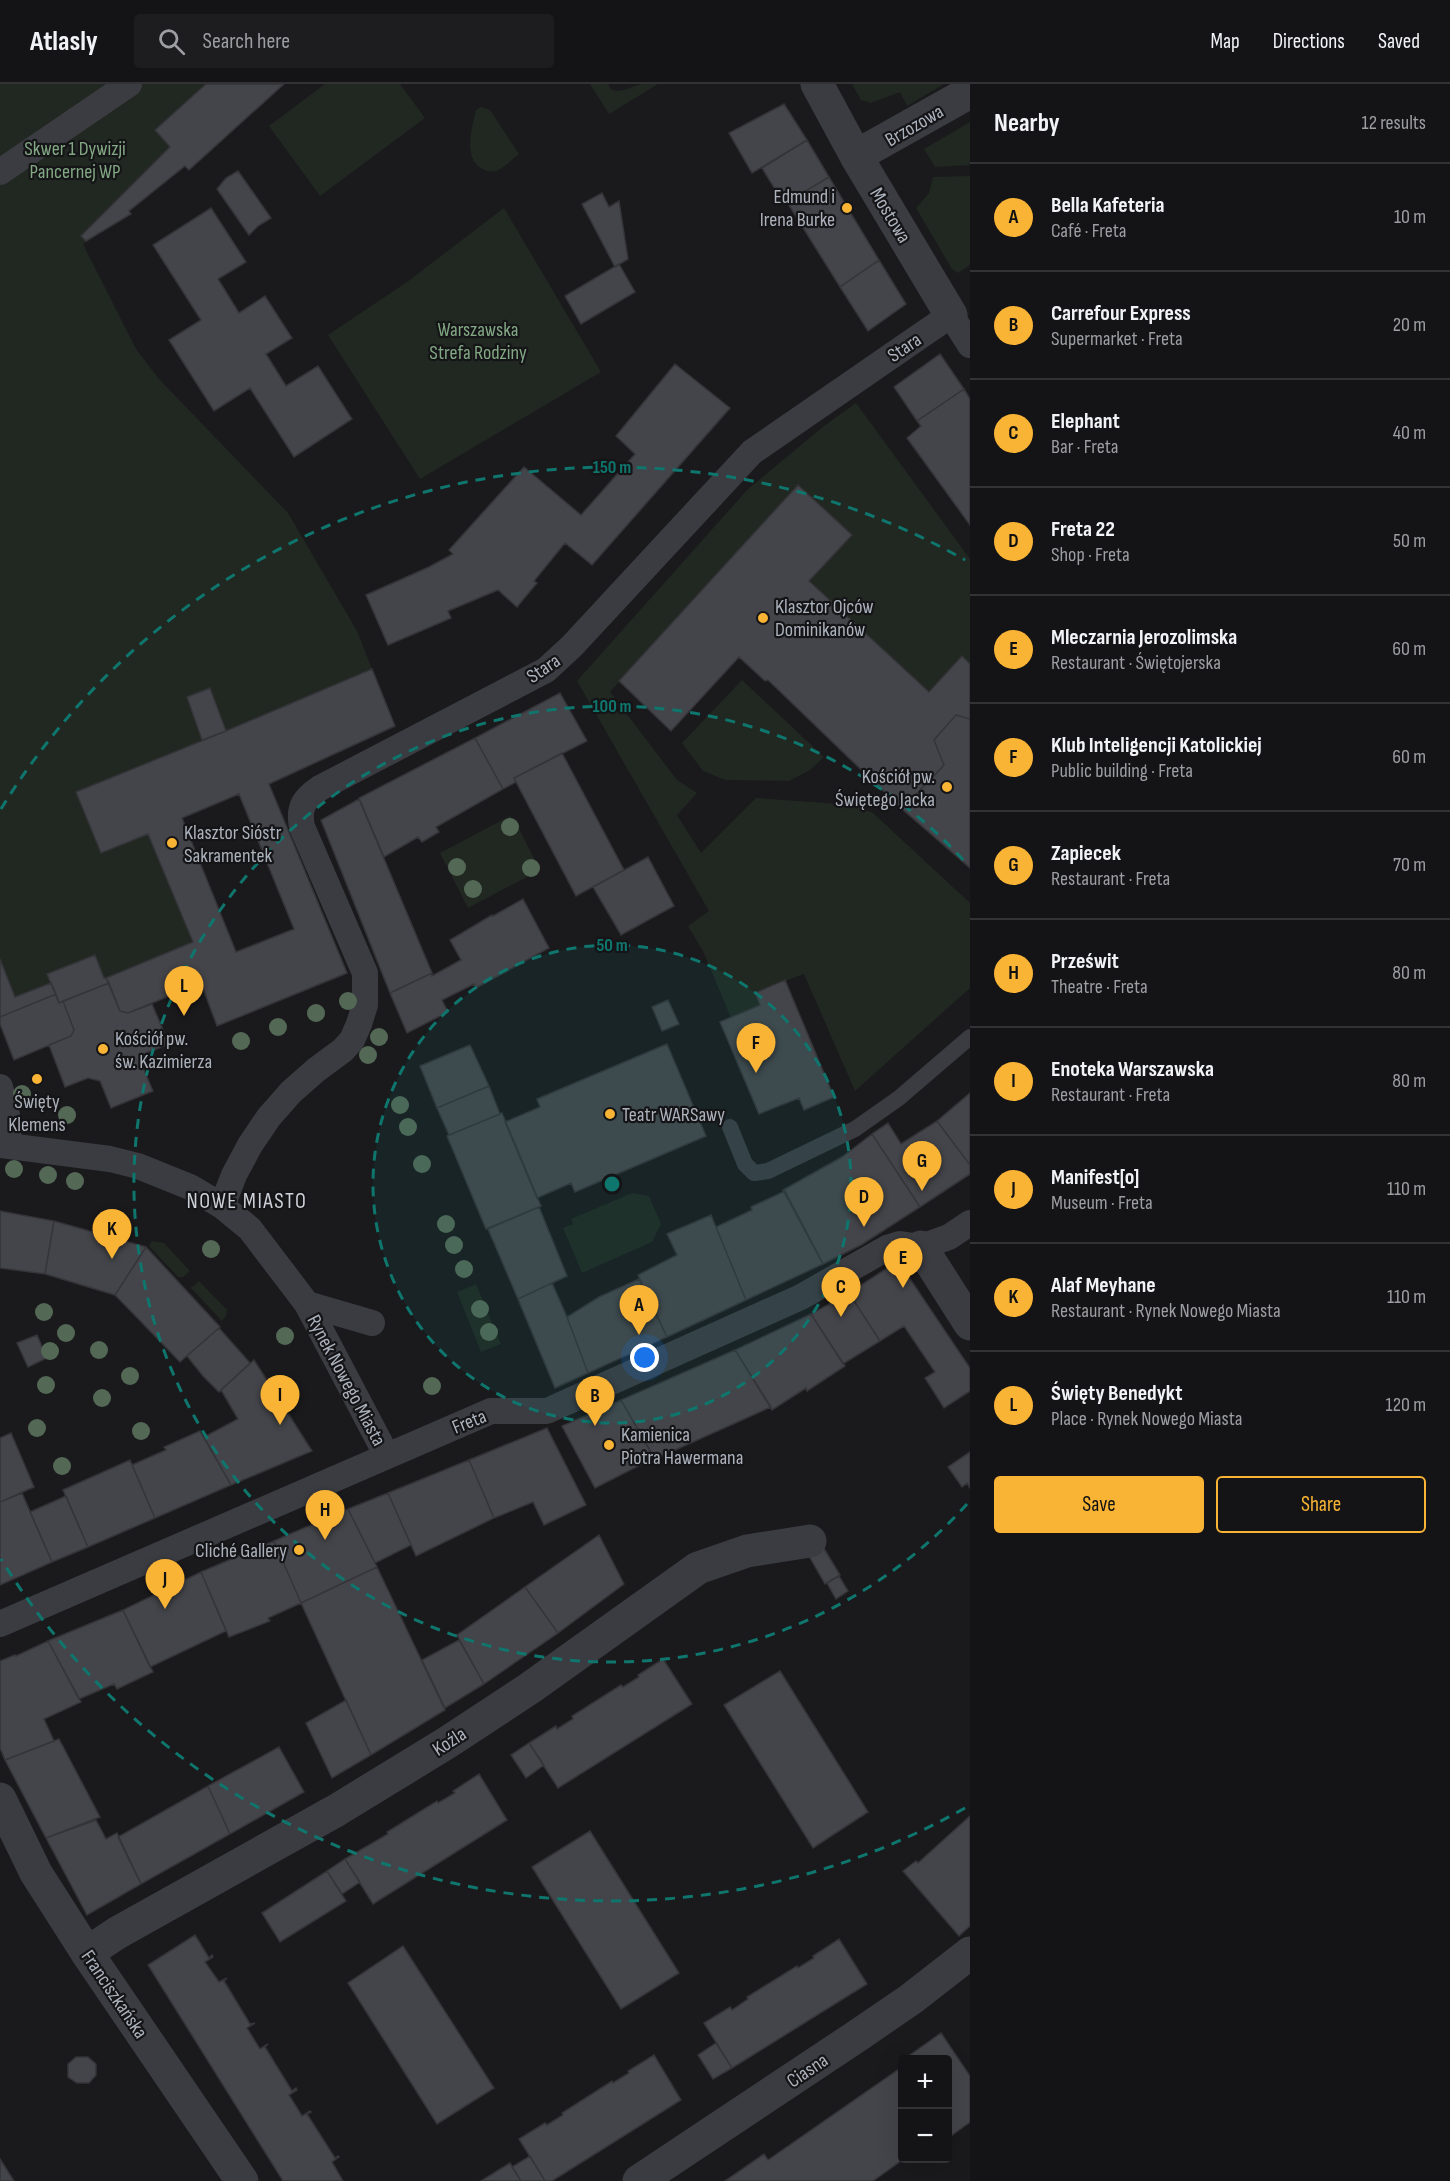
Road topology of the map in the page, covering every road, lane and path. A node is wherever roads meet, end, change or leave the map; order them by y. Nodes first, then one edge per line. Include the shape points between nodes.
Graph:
1 (129, 84) edge
2 (817, 84) edge
3 (970, 92) edge
4 (856, 156) junction
5 (0, 172) edge
6 (951, 315) junction
7 (970, 345) edge
8 (970, 1037) edge
9 (0, 1087) edge
10 (730, 1127) dead end
11 (5, 1145) edge
12 (222, 1206) junction
13 (970, 1223) edge
14 (921, 1247) junction
15 (307, 1304) junction
16 (372, 1323) dead end
17 (970, 1324) edge
18 (387, 1456) junction
19 (810, 1541) dead end
20 (0, 1624) edge
21 (0, 1799) edge
22 (87, 1953) junction
23 (967, 1963) edge
24 (242, 2181) edge
25 (639, 2181) edge

1 - 5 street
2 - 4 street, Mostowa
3 - 4 street, Brzozowa
4 - 6 street, Mostowa
6 - 7 street, Mostowa
6 - 12 street, Stara via 752,452 546,670 307,797 300,816 302,827 365,973 366,998 352,1040 308,1077 270,1117 245,1155
8 - 10 lane via 899,1098 855,1129 768,1171 754,1173 747,1168
9 - 11 street via 7,1115
11 - 12 street, Rynek Nowego Miasta via 138,1166 165,1175
12 - 15 street, Rynek Nowego Miasta via 250,1229
13 - 14 street, Freta via 949,1237
14 - 17 street
14 - 18 street, Freta via 900,1244 887,1248 801,1297 547,1411 490,1411
15 - 16 street, Rynek Nowego Miasta
15 - 18 street, Rynek Nowego Miasta
18 - 20 street, Freta
19 - 22 street, Koźla via 747,1551 698,1568 448,1742
21 - 22 street, Franciszkańska via 36,1873
22 - 24 street, Franciszkańska
23 - 25 street, Ciasna

